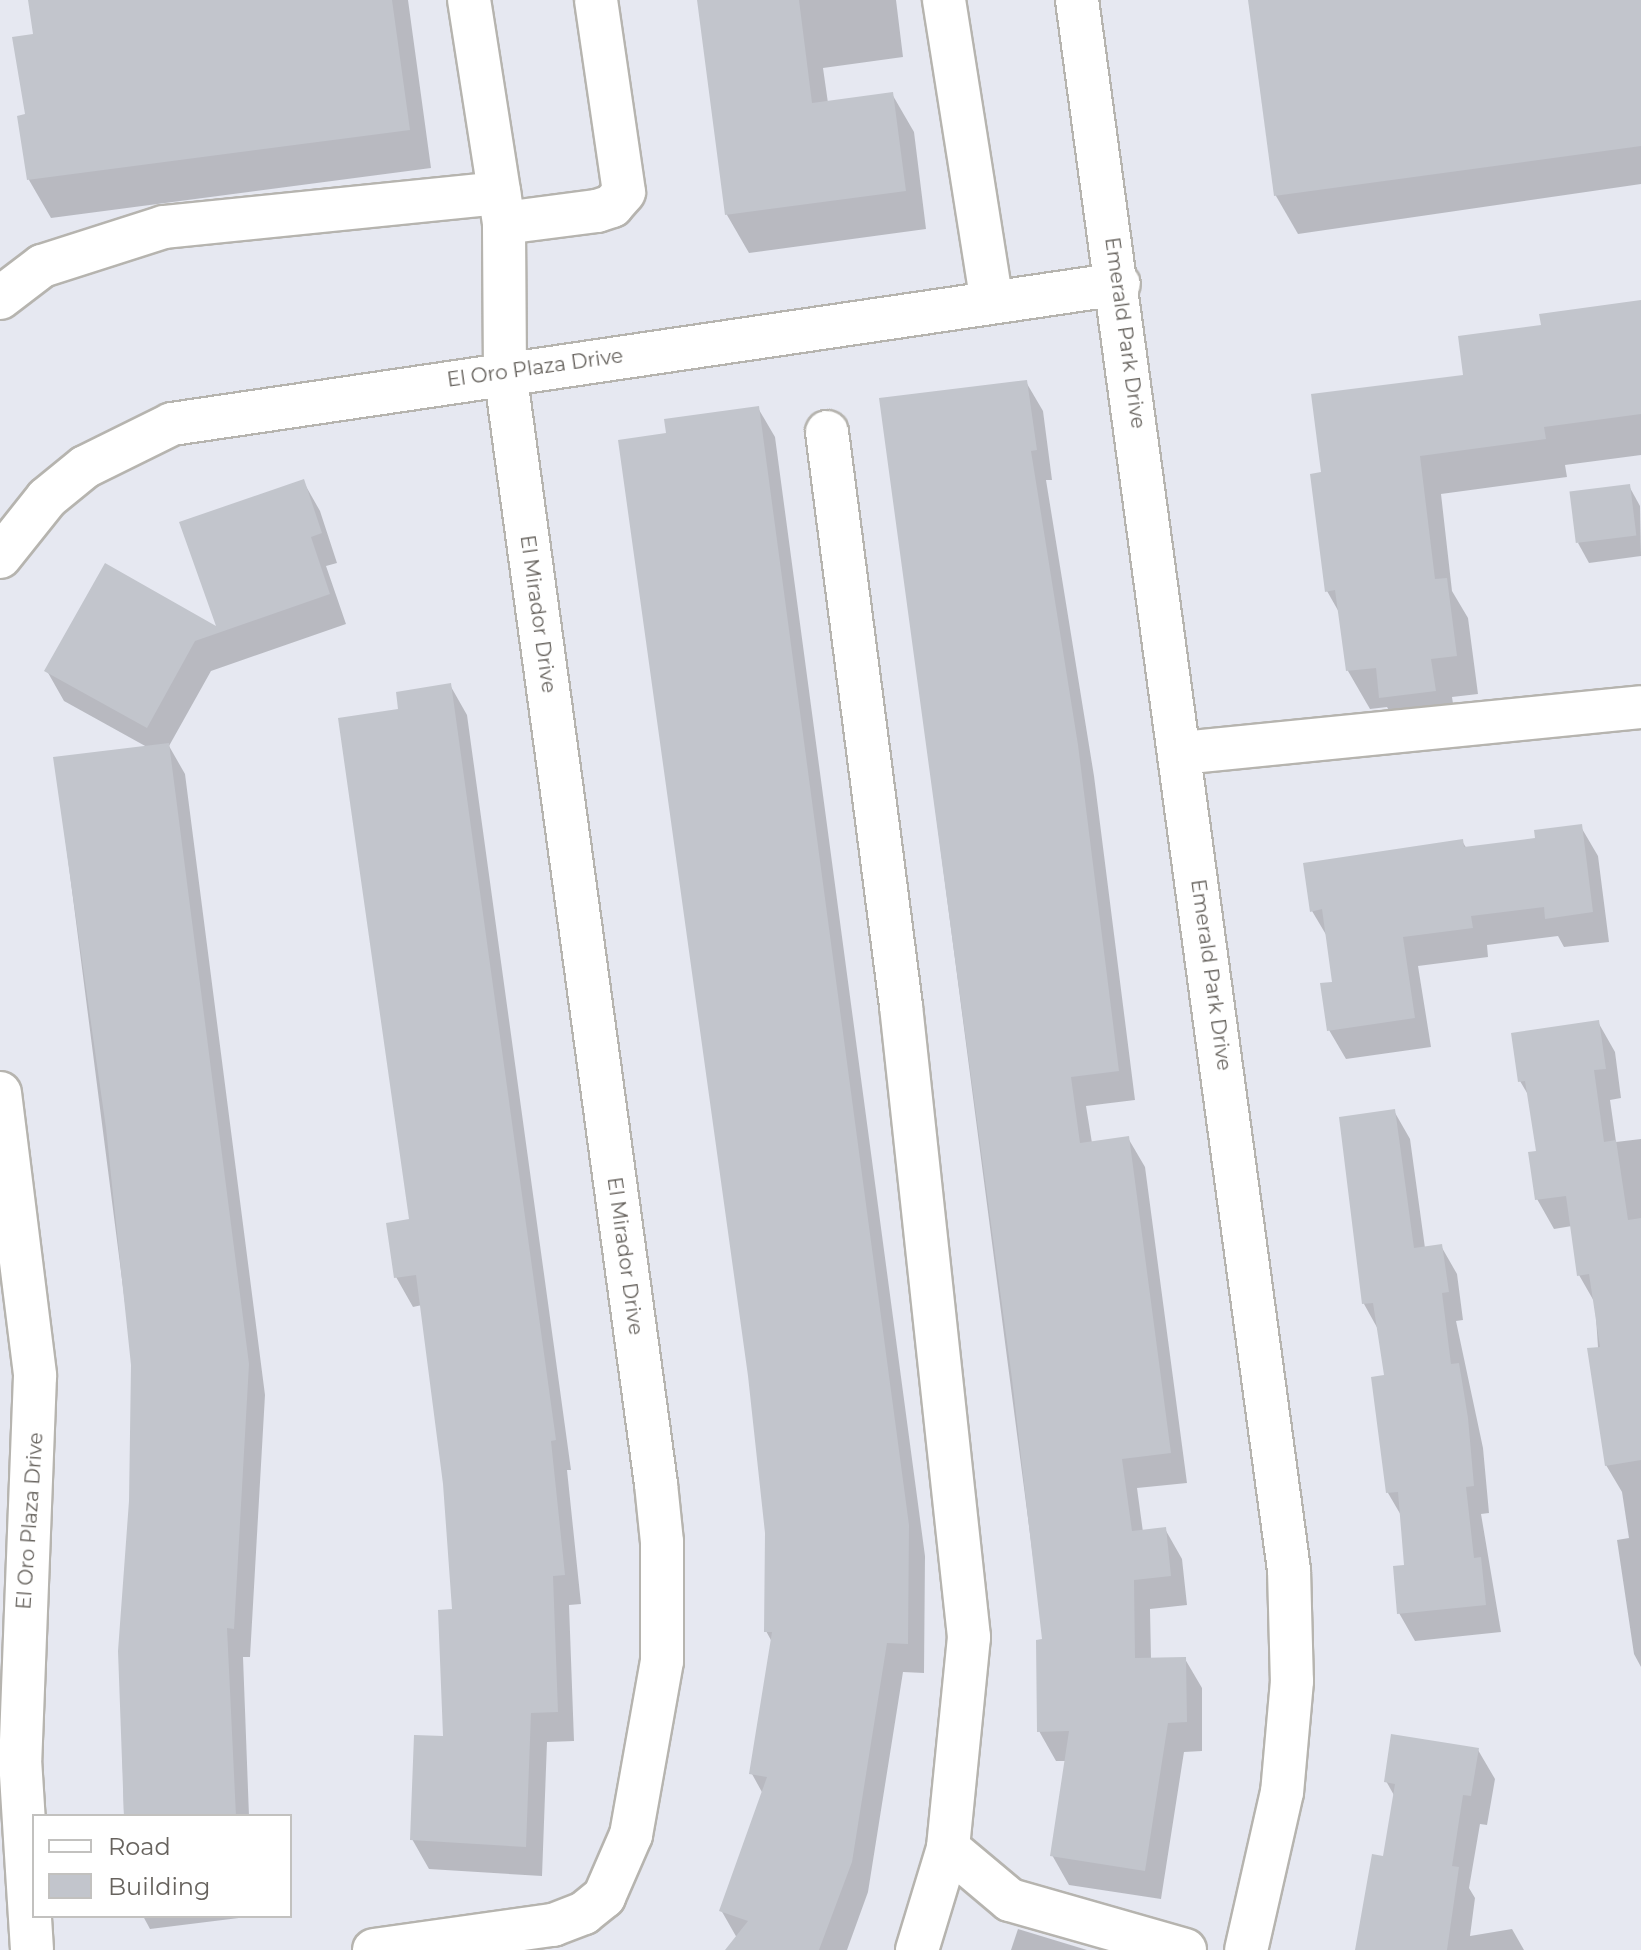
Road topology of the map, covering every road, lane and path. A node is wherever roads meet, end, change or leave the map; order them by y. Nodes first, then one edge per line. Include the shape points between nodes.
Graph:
1 (469, 0) edge
2 (596, 0) edge
3 (944, 0) edge
4 (1077, 0) edge
5 (502, 208) junction
6 (1119, 284) junction
7 (0, 298) edge
8 (992, 302) junction
9 (505, 372) junction
10 (827, 432) dead end
11 (3, 544) edge
12 (1641, 707) edge
13 (1181, 753) junction
14 (0, 1093) edge
15 (948, 1848) junction
16 (32, 1950) edge
17 (374, 1950) edge
18 (917, 1950) edge
19 (1185, 1950) edge
20 (1246, 1950) edge

1 - 5 street, El Mirador Drive
2 - 5 street via 624,192 612,206 597,211
3 - 8 street
4 - 6 street, Emerald Park Drive
5 - 7 street via 164,227 42,266
5 - 9 street, El Mirador Drive
6 - 8 street, El Oro Plaza Drive
6 - 13 street, Emerald Park Drive
8 - 9 street, El Oro Plaza Drive
9 - 11 street, El Oro Plaza Drive via 172,424 85,467
9 - 17 street, El Mirador Drive via 656,1484 662,1661 631,1835 604,1897 584,1913 553,1925
10 - 15 street via 901,1006 969,1637
12 - 13 street
13 - 20 street, Emerald Park Drive via 1289,1570 1292,1681 1282,1792
14 - 16 street, El Oro Plaza Drive via 35,1376 20,1759
15 - 18 street
15 - 19 street via 1010,1900

